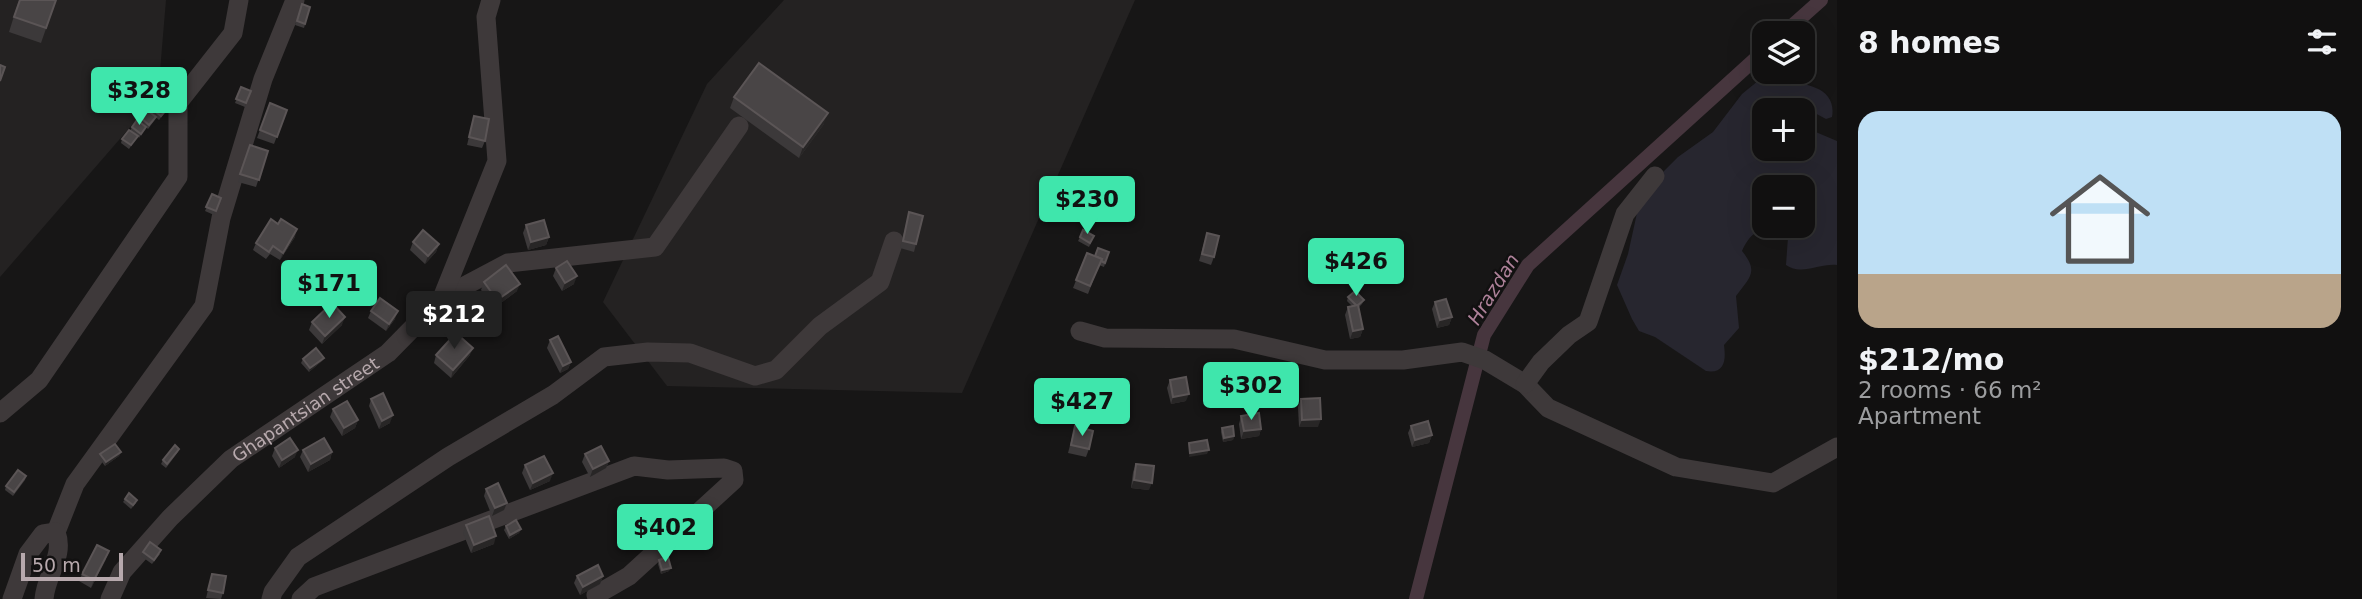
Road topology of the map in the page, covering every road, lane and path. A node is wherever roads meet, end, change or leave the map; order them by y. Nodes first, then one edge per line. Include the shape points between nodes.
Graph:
1 (239, 0) edge
2 (295, 0) edge
3 (491, 0) edge
4 (739, 126) dead end
5 (1654, 176) dead end
6 (894, 242) dead end
7 (442, 298) junction
8 (1080, 331) dead end
9 (1525, 384) junction
10 (0, 413) edge
11 (1837, 447) edge
12 (56, 532) junction
13 (596, 595) dead end
14 (12, 599) edge
15 (44, 599) edge
16 (110, 599) edge
17 (271, 599) edge
18 (301, 599) edge

1 - 10 street via 233,33 178,103 178,177 39,380
2 - 12 street via 263,79 221,218 204,306 75,484
3 - 7 street, Ghapantsian street via 486,17 497,161
4 - 7 street via 655,247 508,263
5 - 9 street via 1625,215 1588,322 1541,362
6 - 17 street via 880,282 820,326 776,370 755,376 690,353 604,357 553,395 448,457 298,557
7 - 16 street, Ghapantsian street via 388,353 231,459 170,517 122,572
8 - 9 street via 1105,338 1234,338 1325,360 1403,360 1462,352
9 - 11 street via 1548,408 1676,467 1773,483
12 - 14 street via 43,534 28,554
12 - 15 street via 61,545
13 - 18 street via 629,576 734,480 733,471 634,466 326,582

